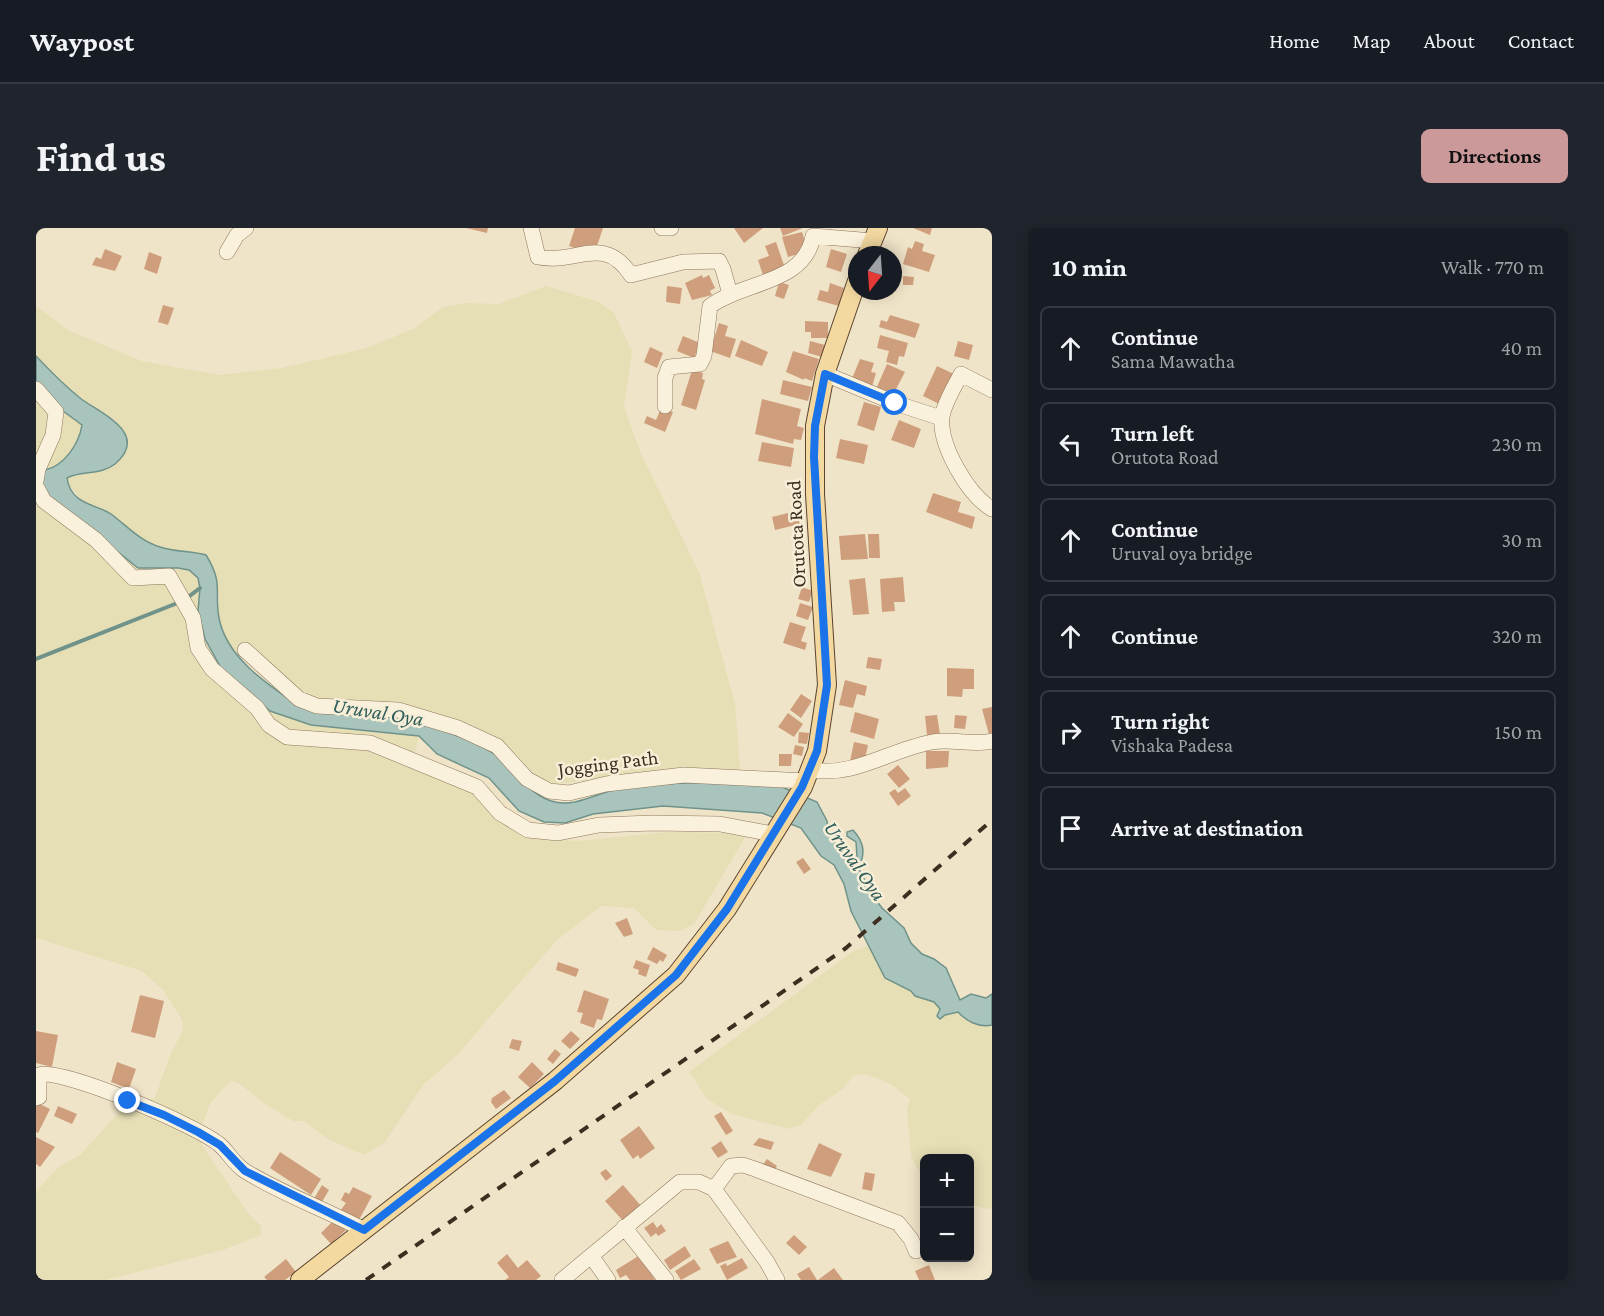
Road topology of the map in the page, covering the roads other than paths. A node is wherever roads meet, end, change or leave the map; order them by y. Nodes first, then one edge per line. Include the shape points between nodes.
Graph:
1 (246, 228) edge
2 (531, 228) edge
3 (662, 228) edge
4 (671, 228) edge
5 (872, 241) edge
6 (227, 252) dead end
7 (730, 294) junction
8 (850, 300) edge
9 (825, 374) junction
10 (36, 389) edge
11 (992, 390) edge
12 (665, 405) dead end
13 (941, 418) junction
14 (36, 481) edge
15 (36, 486) edge
16 (992, 509) edge
17 (244, 650) dead end
18 (992, 741) edge
19 (806, 779) junction
20 (776, 830) junction
21 (36, 1098) edge
22 (714, 1189) junction
23 (624, 1227) junction
24 (364, 1230) junction
25 (916, 1251) dead end
26 (592, 1257) junction
27 (300, 1280) edge
28 (562, 1280) edge
29 (608, 1280) edge
30 (666, 1280) edge
31 (777, 1280) edge

1 - 6 street
2 - 7 street via 538,257 560,259 606,252 622,262 631,275 683,262 719,261
3 - 4 street
5 - 7 street via 813,236 811,253 796,268
7 - 12 street via 710,306 700,363 669,367
8 - 9 main road, Orutota Road
9 - 13 street
9 - 19 main road, Orutota Road via 815,426 814,457 827,685 821,732
10 - 14 street via 56,412 53,435
11 - 13 street via 961,374
13 - 16 street via 962,480
15 - 20 street via 44,501 96,540 133,578 169,576 193,618 198,648 212,669 257,708 269,725 288,737 370,743 477,787 500,813 528,830 558,833 599,825 664,823
17 - 19 street, Jogging Path via 299,699 317,706 398,710 458,728 497,746 527,779 549,791 569,794 606,784 684,775
18 - 19 street, Jogging Path via 934,741 901,748 850,770
19 - 20 main road, Orutota Road
20 - 24 main road, Orutota Road via 727,909 676,975 555,1081
21 - 24 street via 39,1075 86,1083 164,1115 220,1145 245,1171
22 - 23 street via 699,1182 680,1182
22 - 25 street via 731,1166 743,1165 898,1222
22 - 31 street
23 - 26 street
23 - 30 street
24 - 27 main road, Orutota Road
26 - 28 street
26 - 29 street

